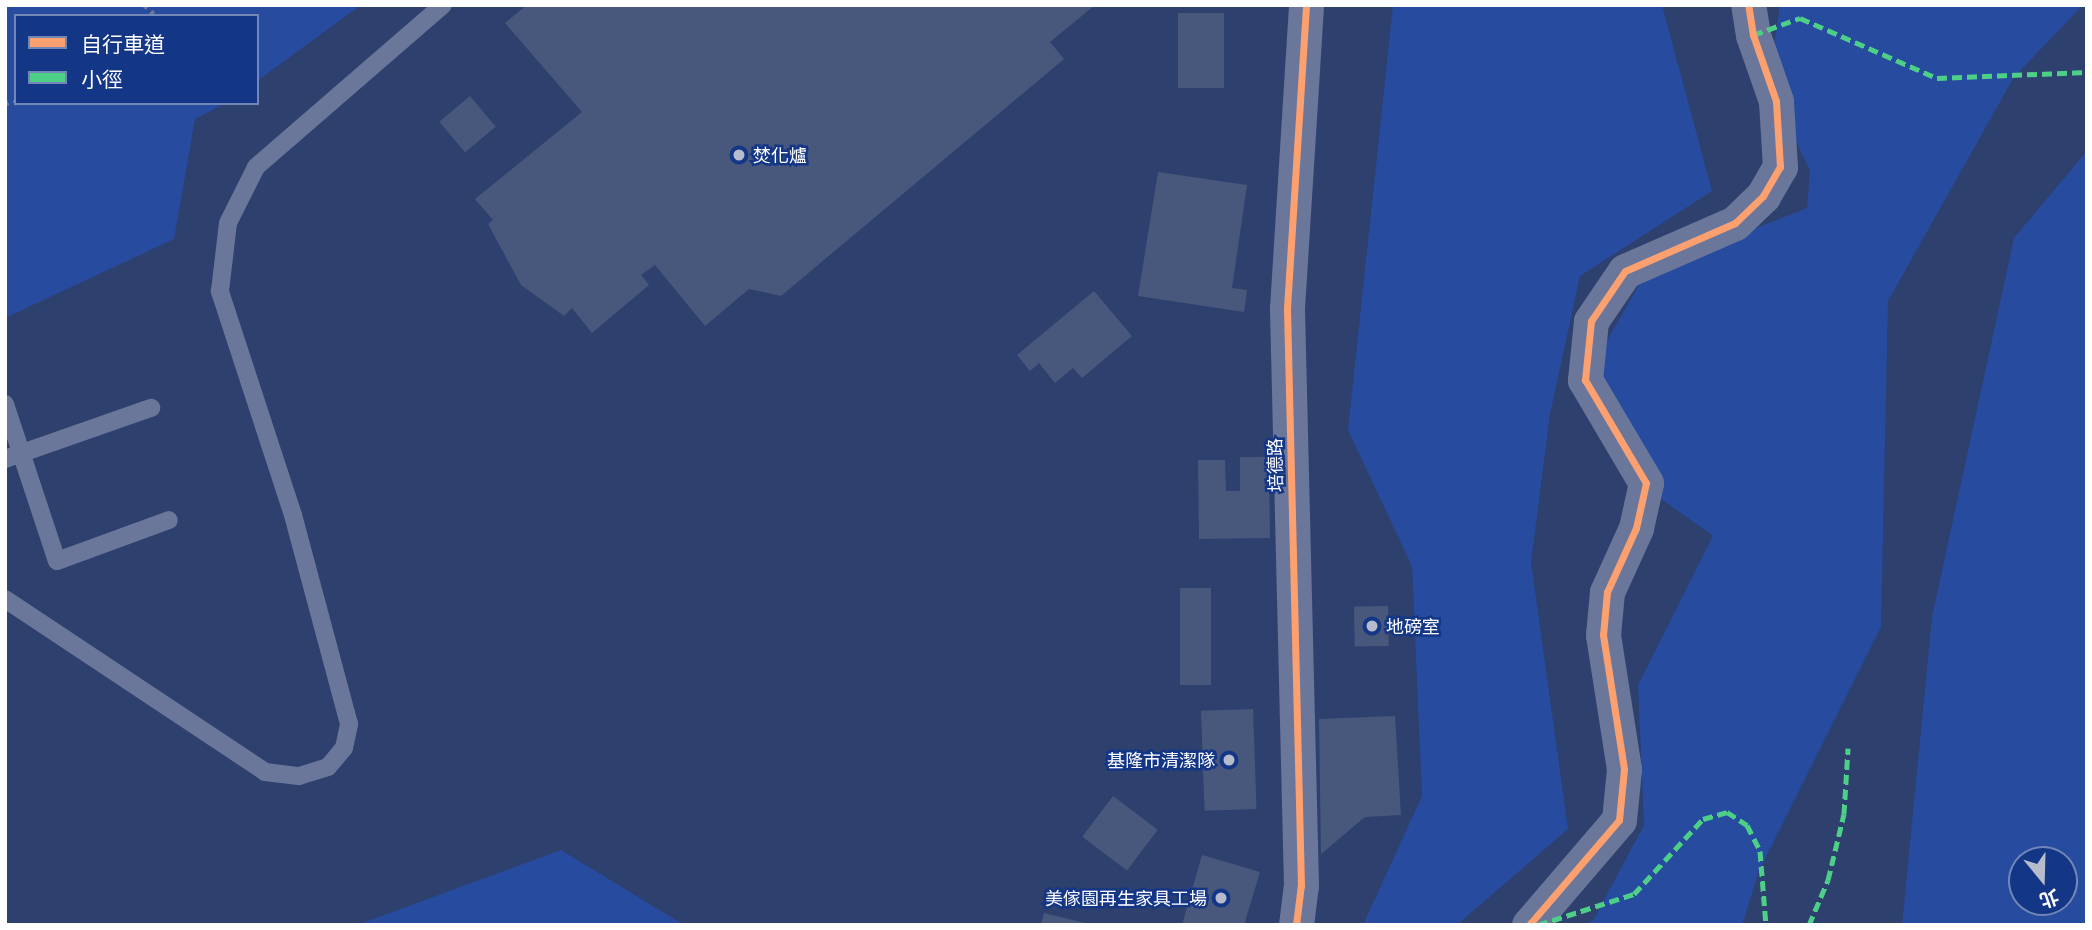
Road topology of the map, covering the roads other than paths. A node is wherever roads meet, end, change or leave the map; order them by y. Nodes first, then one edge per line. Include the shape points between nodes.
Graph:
1 (443, 5) edge
2 (1306, 5) edge
3 (1748, 5) edge
4 (5, 404) edge
5 (151, 408) dead end
6 (13, 456) edge
7 (169, 520) dead end
8 (5, 599) edge
9 (1296, 925) edge
10 (1529, 925) edge

1 - 8 lane via 256,167 228,223 220,291 293,515 349,724 344,748 328,767 299,776 265,772
2 - 9 street, 培德路 via 1287,308 1301,886
3 - 10 street via 1753,35 1776,101 1780,167 1763,196 1735,223 1625,271 1591,321 1585,380 1646,483 1636,528 1606,592 1603,635 1624,769 1619,820 1547,910
4 - 6 lane
5 - 6 lane
6 - 7 lane via 57,561

